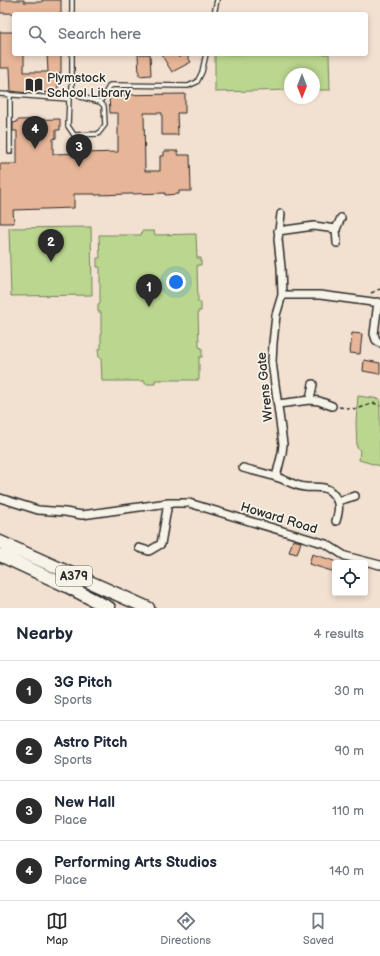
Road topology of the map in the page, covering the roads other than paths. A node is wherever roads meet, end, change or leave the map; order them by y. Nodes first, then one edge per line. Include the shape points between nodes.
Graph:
1 (72, 0) edge
2 (217, 0) edge
3 (72, 12) edge
4 (214, 12) edge
5 (72, 56) edge
6 (206, 56) edge
7 (72, 89) junction
8 (0, 94) edge
9 (10, 94) junction
10 (69, 99) junction
11 (100, 102) junction
12 (10, 152) dead end
13 (280, 214) dead end
14 (341, 218) dead end
15 (336, 229) junction
16 (278, 231) junction
17 (337, 243) dead end
18 (282, 295) junction
19 (379, 303) edge
20 (380, 343) edge
21 (313, 384) dead end
22 (310, 400) junction
23 (278, 404) junction
24 (332, 406) road end
25 (243, 468) dead end
26 (276, 477) junction
27 (355, 496) dead end
28 (0, 498) edge
29 (338, 501) junction
30 (168, 503) junction
31 (336, 521) dead end
32 (0, 542) edge
33 (139, 548) dead end
34 (0, 555) edge
35 (380, 565) edge
36 (109, 608) edge
37 (148, 608) edge

1 - 3 lane
2 - 4 lane
5 - 7 lane
6 - 11 lane via 197,82 188,86 110,85
7 - 10 lane
7 - 11 lane via 81,97
8 - 9 lane
9 - 10 lane
9 - 12 lane
10 - 11 lane via 68,126 74,135 98,134 105,125 104,106
13 - 16 street
14 - 15 street
15 - 16 street via 314,226
15 - 17 street
16 - 18 street
18 - 19 street via 320,295
18 - 23 street, Wrens Gate via 276,315 272,362
19 - 20 street via 374,334
21 - 22 street
22 - 23 street
22 - 24 street
23 - 26 street, Wrens Gate via 283,444
25 - 26 street
26 - 29 street via 305,487 324,488
27 - 29 street
28 - 30 street, Howard Road via 38,510 82,515
29 - 31 street
30 - 33 street via 161,544 149,551
30 - 35 street, Howard Road via 189,503 326,544 345,556
32 - 37 main road, A379
34 - 36 main road, A379

